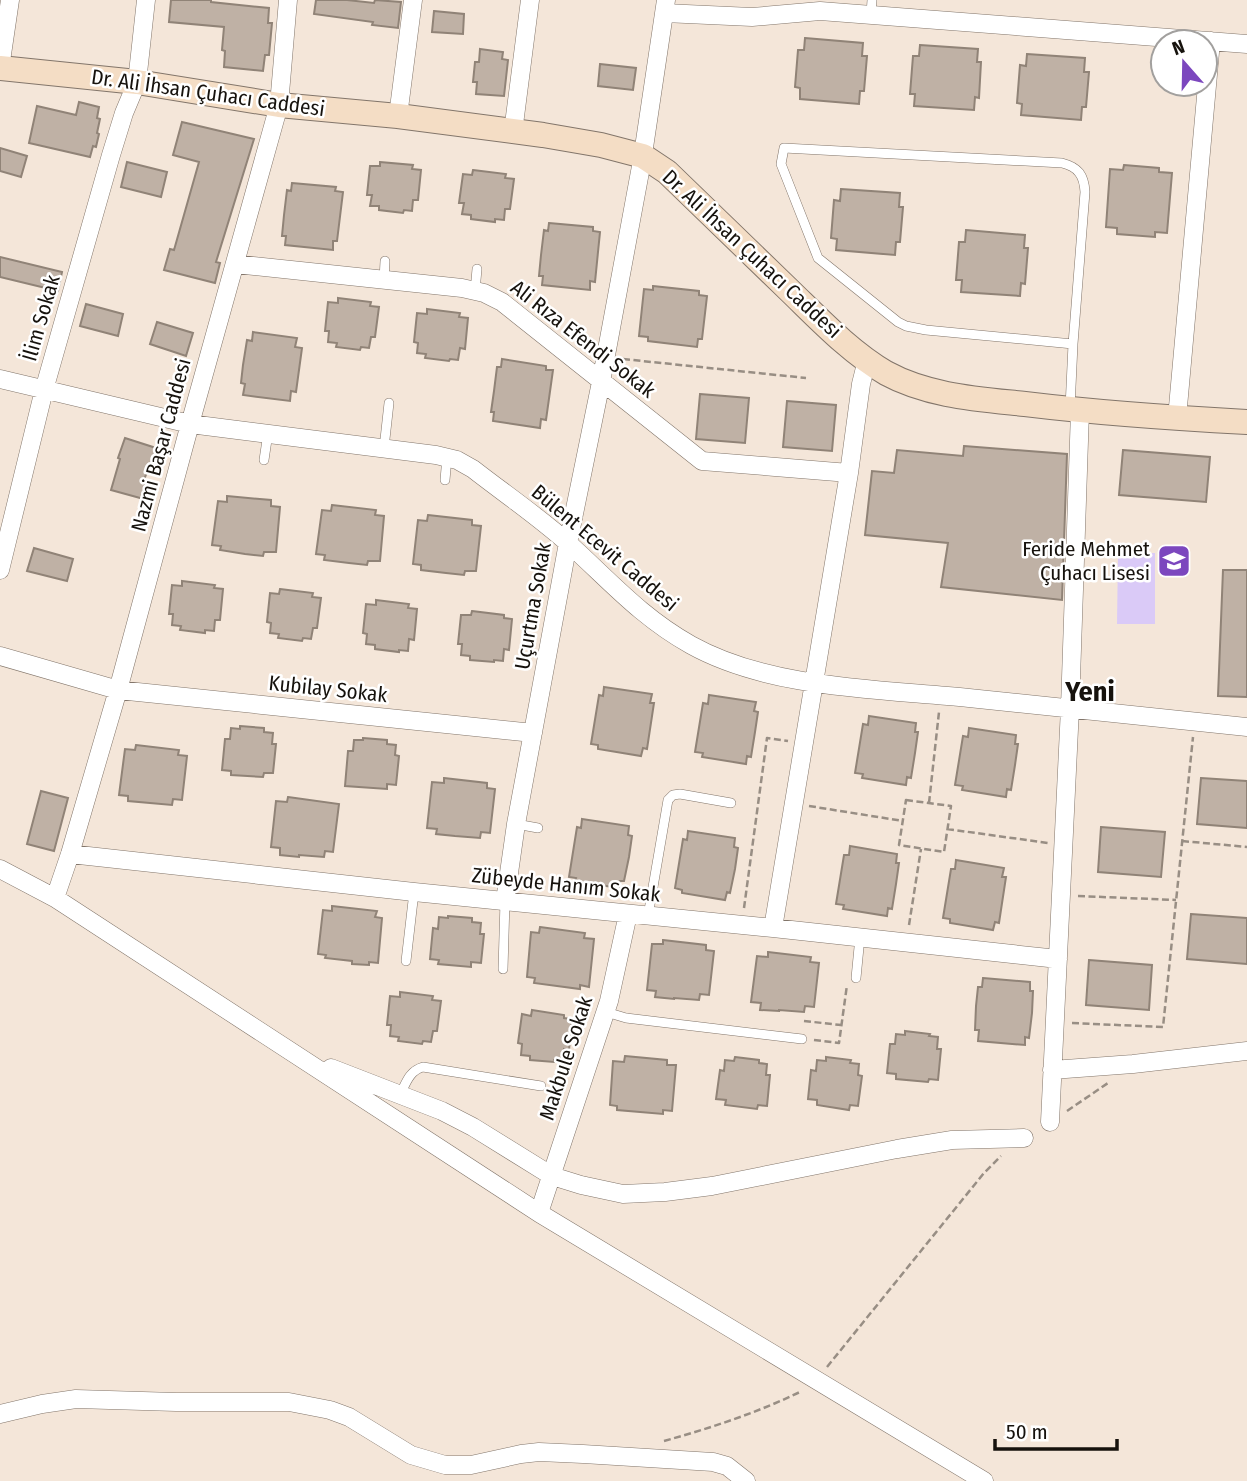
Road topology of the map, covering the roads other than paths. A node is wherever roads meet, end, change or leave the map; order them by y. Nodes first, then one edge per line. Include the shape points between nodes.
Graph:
1 (10, 0) edge
2 (146, 0) edge
3 (288, 0) edge
4 (413, 0) edge
5 (530, 0) edge
6 (820, 5) edge
7 (665, 7) edge
8 (872, 7) edge
9 (1149, 35) edge
10 (1219, 42) edge
11 (1247, 44) edge
12 (0, 68) edge
13 (137, 82) junction
14 (1206, 98) edge
15 (279, 105) junction
16 (398, 116) junction
17 (513, 132) junction
18 (643, 156) junction
19 (385, 261) dead end
20 (235, 264) junction
21 (477, 269) dead end
22 (384, 280) junction
23 (475, 291) junction
24 (1073, 344) junction
25 (867, 360) junction
26 (0, 379) edge
27 (601, 382) junction
28 (44, 390) junction
29 (389, 403) dead end
30 (1075, 410) junction
31 (1177, 418) junction
32 (1247, 422) edge
33 (190, 424) junction
34 (268, 433) junction
35 (384, 448) junction
36 (447, 457) junction
37 (264, 460) dead end
38 (849, 473) junction
39 (444, 480) dead end
40 (568, 543) junction
41 (0, 570) edge
42 (0, 656) edge
43 (814, 683) junction
44 (118, 690) junction
45 (1070, 708) junction
46 (1247, 727) edge
47 (533, 733) junction
48 (731, 803) dead end
49 (516, 824) junction
50 (538, 828) dead end
51 (70, 854) junction
52 (0, 869) edge
53 (414, 892) junction
54 (55, 898) junction
55 (505, 901) junction
56 (628, 914) junction
57 (648, 916) junction
58 (773, 928) junction
59 (860, 937) junction
60 (1058, 959) junction
61 (406, 961) dead end
62 (503, 969) dead end
63 (852, 976) road end
64 (606, 1012) junction
65 (802, 1039) road end
66 (1247, 1051) edge
67 (295, 1054) junction
68 (1052, 1070) junction
69 (541, 1086) dead end
70 (400, 1095) junction
71 (1050, 1122) road end
72 (1024, 1138) road end
73 (552, 1176) junction
74 (539, 1213) junction
75 (0, 1414) edge
76 (746, 1481) edge
77 (985, 1481) edge

1 - 12 street
2 - 13 street, İlim Sokak
3 - 15 street, Nazmi Başar Caddesi
4 - 16 street
5 - 17 street
6 - 7 street via 752,17
6 - 8 street
7 - 18 street, Uçurtma Sokak
8 - 9 street
10 - 11 street
12 - 13 street, Dr. Ali İhsan Çuhacı Caddesi
13 - 15 street, Dr. Ali İhsan Çuhacı Caddesi
13 - 28 street, İlim Sokak via 111,155
14 - 31 street
15 - 16 street, Dr. Ali İhsan Çuhacı Caddesi
15 - 20 street, Nazmi Başar Caddesi
16 - 17 street, Dr. Ali İhsan Çuhacı Caddesi
17 - 18 street, Dr. Ali İhsan Çuhacı Caddesi
18 - 25 street, Dr. Ali İhsan Çuhacı Caddesi via 667,172
18 - 27 street, Uçurtma Sokak
19 - 22 lane
20 - 22 street, Ali Rıza Efendi Sokak
20 - 33 street, Nazmi Başar Caddesi
21 - 23 lane
22 - 23 street, Ali Rıza Efendi Sokak
23 - 27 street, Ali Rıza Efendi Sokak via 502,302
24 - 24 lane via 1086,192 1078,170 1062,163 784,148 782,164 818,258 898,322 926,330
24 - 30 lane
25 - 30 street, Dr. Ali İhsan Çuhacı Caddesi via 904,382 933,391
25 - 38 street
26 - 28 street, Bülent Ecevit Caddesi
27 - 38 street, Ali Rıza Efendi Sokak via 702,461
27 - 40 street, Uçurtma Sokak
28 - 33 street, Bülent Ecevit Caddesi
28 - 41 street, İlim Sokak
29 - 35 lane
30 - 31 street, Dr. Ali İhsan Çuhacı Caddesi
30 - 45 street
31 - 32 street, Dr. Ali İhsan Çuhacı Caddesi
33 - 34 street, Bülent Ecevit Caddesi
33 - 44 street, Nazmi Başar Caddesi
34 - 35 street, Bülent Ecevit Caddesi
34 - 37 lane
35 - 36 street, Bülent Ecevit Caddesi
36 - 39 lane
36 - 40 street, Bülent Ecevit Caddesi via 465,463
38 - 43 street
40 - 43 street, Bülent Ecevit Caddesi via 637,608 692,645 755,671
40 - 47 street, Uçurtma Sokak
42 - 44 street, Kubilay Sokak
43 - 45 street, Bülent Ecevit Caddesi
43 - 58 street
44 - 47 street, Kubilay Sokak
44 - 51 street, Nazmi Başar Caddesi
45 - 46 street, Bülent Ecevit Caddesi
45 - 60 street
47 - 49 street, Uçurtma Sokak
48 - 57 lane via 677,793 667,800
49 - 50 lane
49 - 55 street, Uçurtma Sokak
51 - 53 street, Zübeyde Hanım Sokak
51 - 54 street, Nazmi Başar Caddesi
52 - 54 street
53 - 55 street, Zübeyde Hanım Sokak
53 - 61 lane
54 - 67 street
55 - 56 street, Zübeyde Hanım Sokak
55 - 62 lane
56 - 57 street, Zübeyde Hanım Sokak
56 - 64 street, Makbule Sokak
57 - 58 street, Zübeyde Hanım Sokak
58 - 59 street, Zübeyde Hanım Sokak
59 - 60 street, Zübeyde Hanım Sokak
59 - 63 lane
60 - 68 street
64 - 65 lane
64 - 73 street, Makbule Sokak
66 - 68 street
67 - 70 street
67 - 74 street
68 - 71 street
69 - 70 lane via 423,1067 413,1071
70 - 73 street via 442,1111
72 - 73 street via 952,1140 665,1192 623,1194
73 - 74 street, Makbule Sokak
74 - 77 street
75 - 76 street via 76,1399 289,1402 348,1417 411,1455 445,1465 471,1465 539,1452 583,1454 713,1462 727,1466

